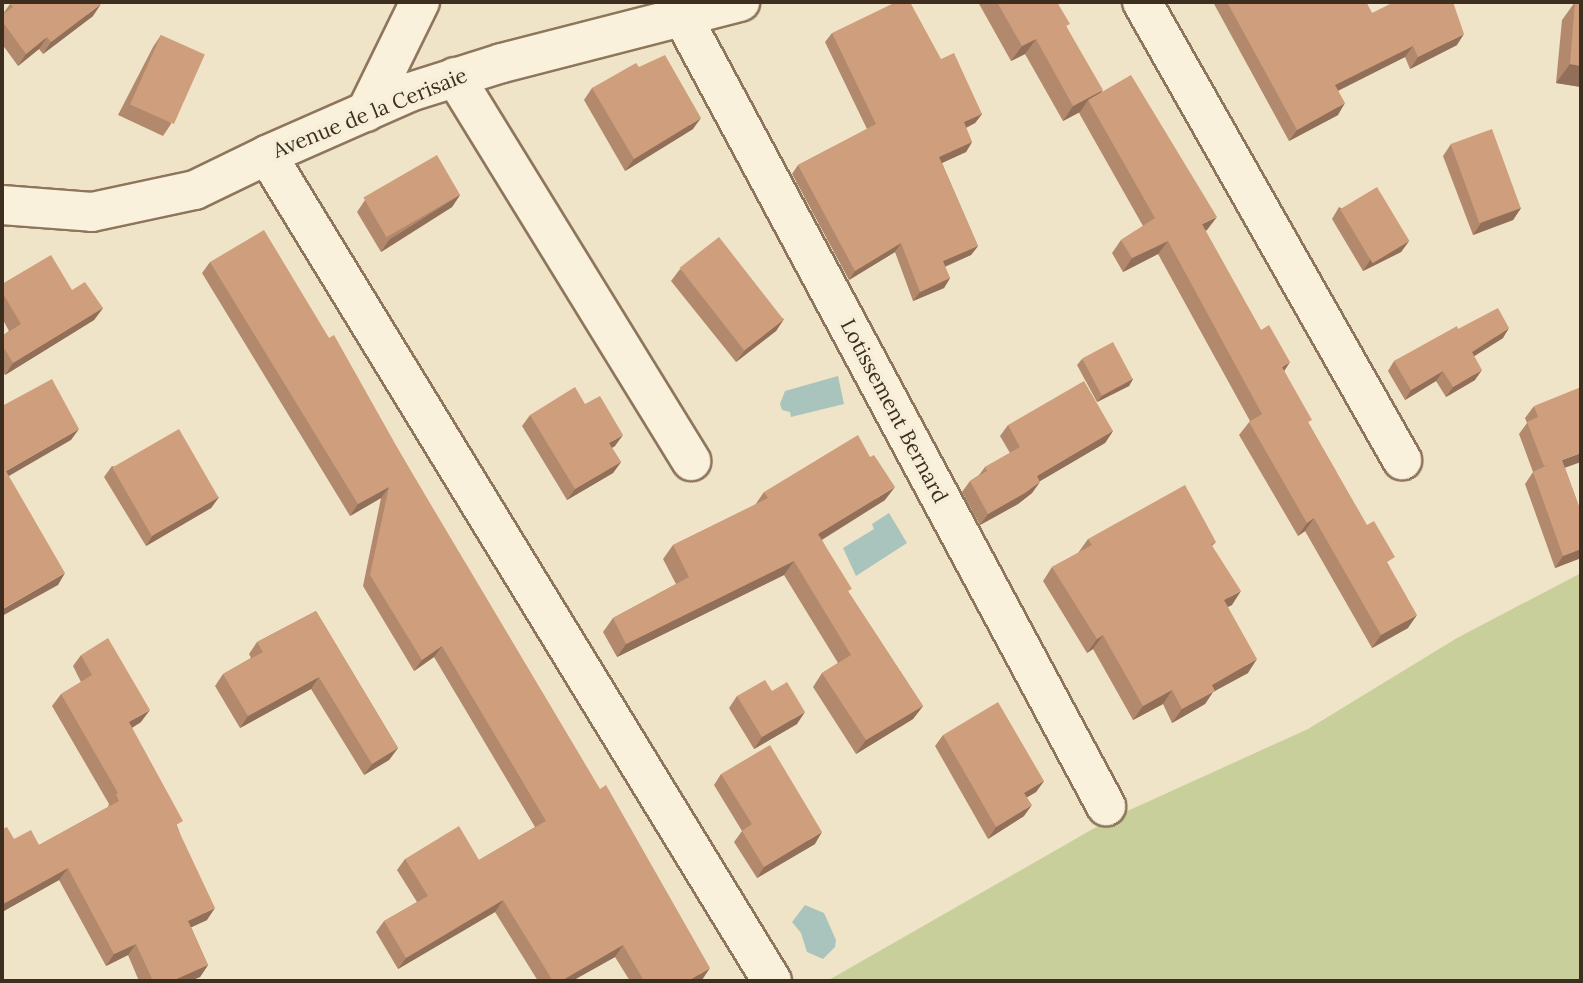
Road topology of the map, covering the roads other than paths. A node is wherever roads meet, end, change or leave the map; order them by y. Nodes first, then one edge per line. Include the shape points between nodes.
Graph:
1 (419, 2) edge
2 (740, 2) edge
3 (1142, 2) edge
4 (682, 16) junction
5 (455, 78) junction
6 (366, 112) junction
7 (267, 155) junction
8 (2, 205) edge
9 (1402, 460) dead end
10 (691, 461) dead end
11 (1106, 806) dead end
12 (772, 981) edge

1 - 6 street
2 - 4 street, Avenue de la Cerisaie
3 - 9 street
4 - 5 street, Avenue de la Cerisaie
4 - 11 street, Lotissement Bernard
5 - 6 street, Avenue de la Cerisaie
5 - 10 street
6 - 7 street, Avenue de la Cerisaie
7 - 8 street, Avenue de la Cerisaie via 195,190 92,212
7 - 12 street

